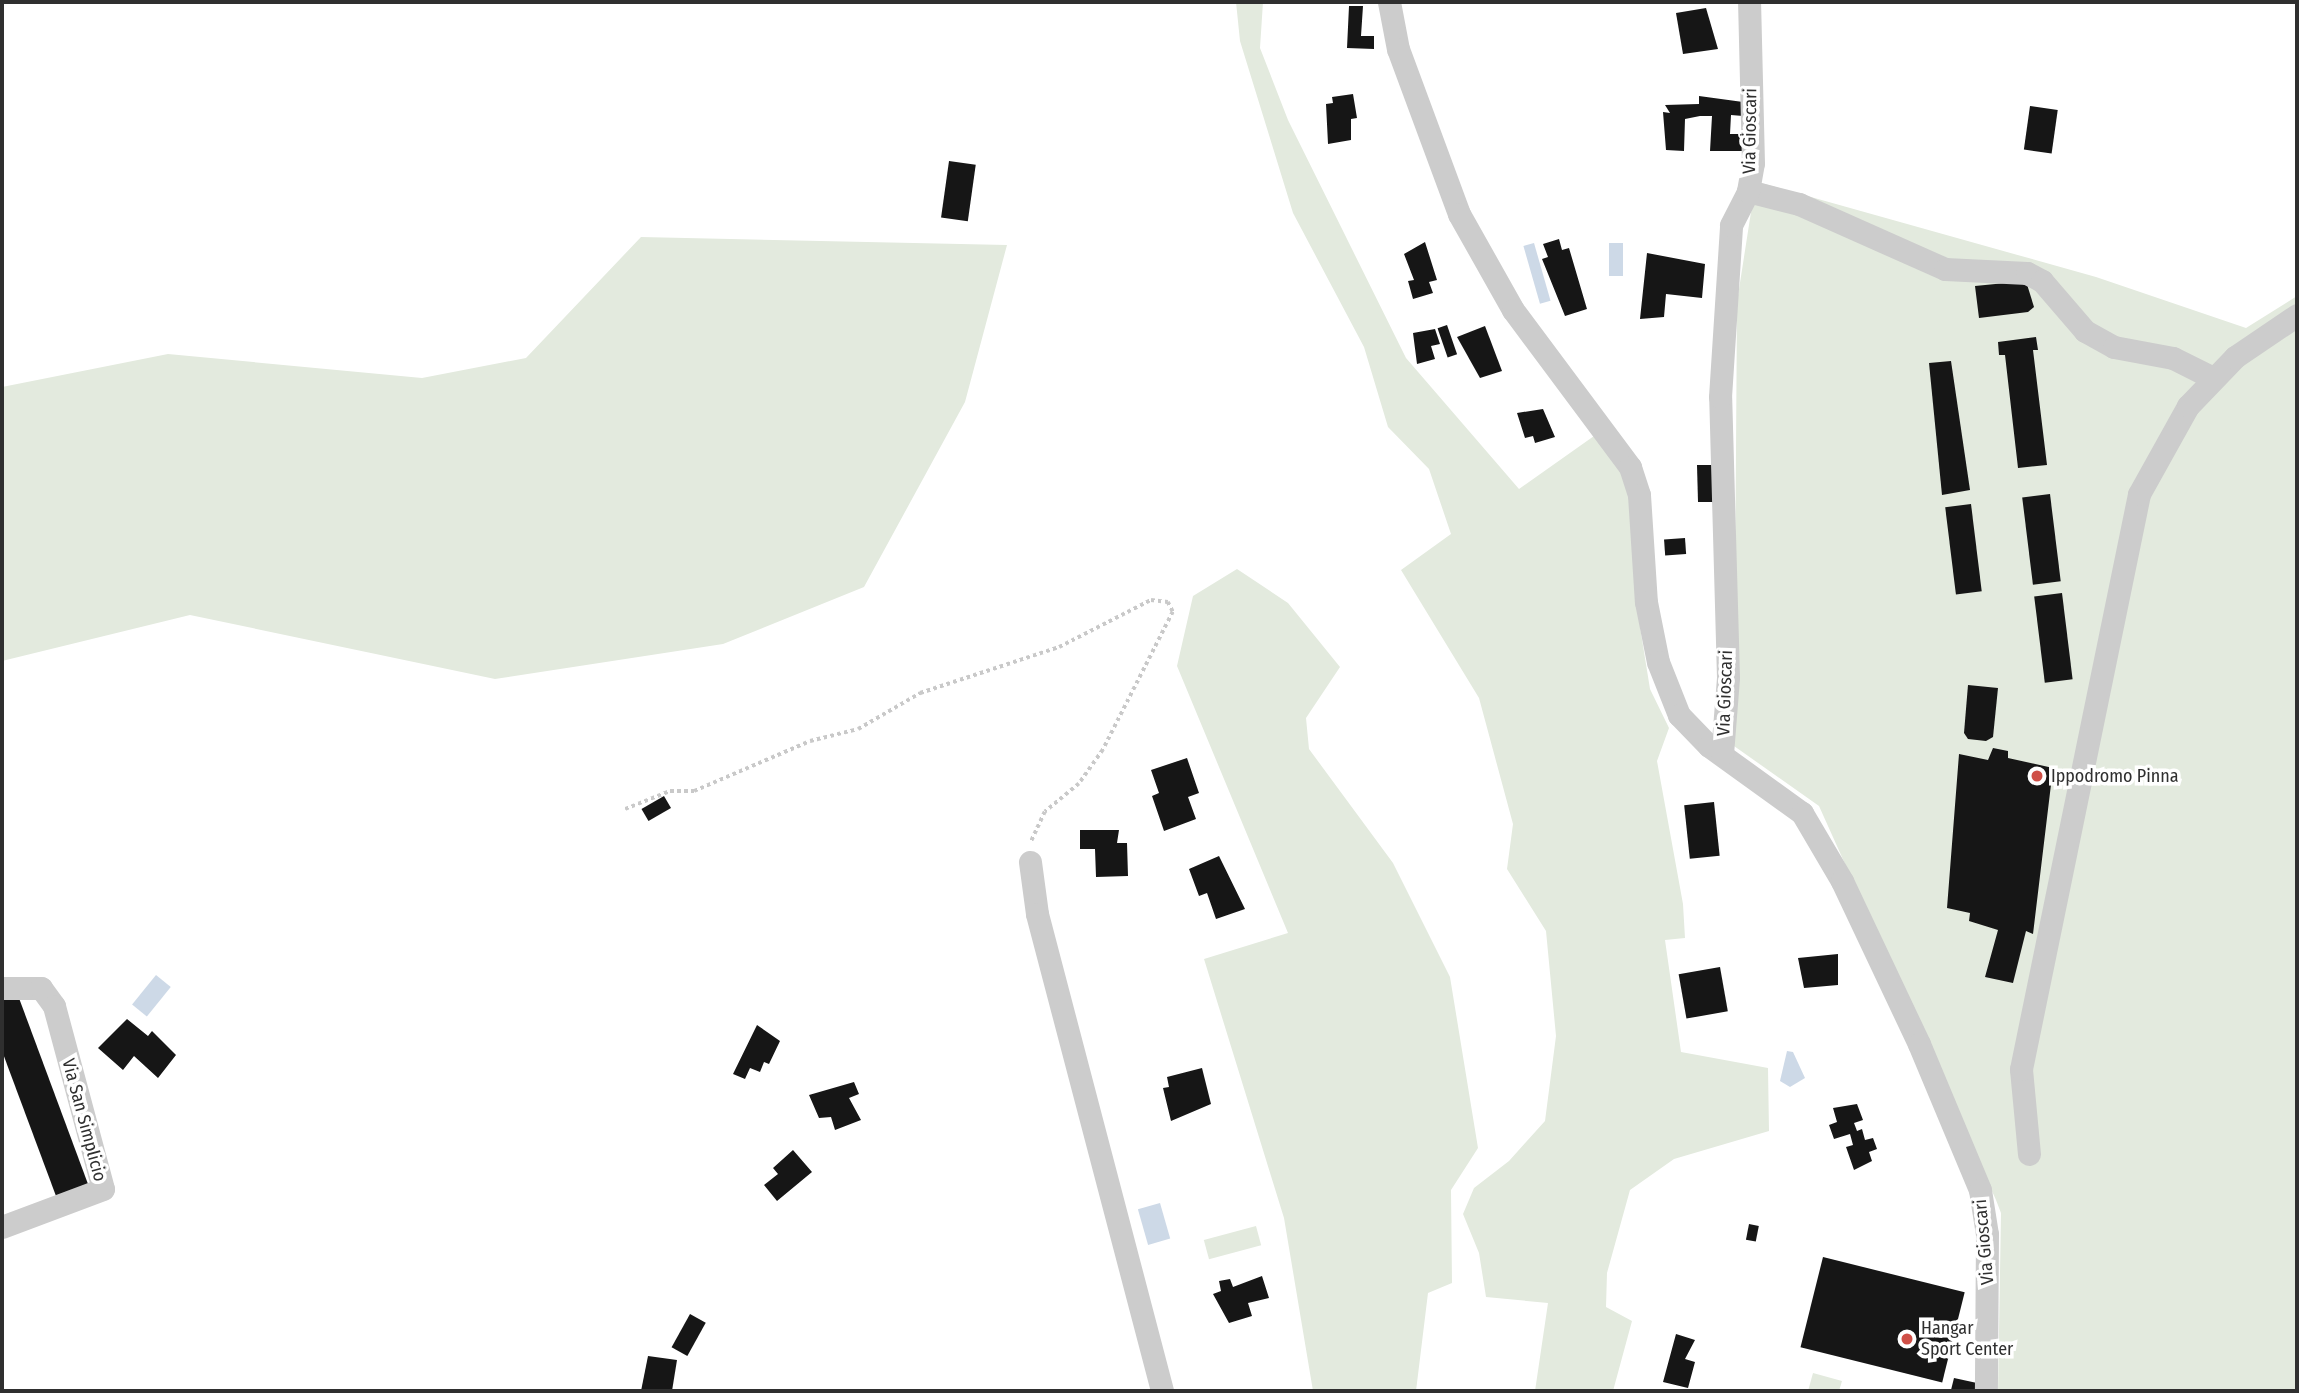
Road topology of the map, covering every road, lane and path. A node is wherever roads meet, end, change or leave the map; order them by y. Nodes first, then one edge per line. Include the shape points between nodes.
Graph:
1 (1389, 2) edge
2 (1749, 2) edge
3 (1748, 191) junction
4 (2297, 316) edge
5 (2213, 378) junction
6 (1722, 754) junction
7 (625, 809) dead end
8 (1030, 862) joint
9 (2, 988) edge
10 (2029, 1154) dead end
11 (2, 1227) edge
12 (1162, 1391) edge
13 (1986, 1391) edge

1 - 6 street via 1398,49 1459,214 1513,310 1630,467 1639,495 1646,603 1658,662 1679,715
2 - 3 street, Via Gioscari via 1753,163
3 - 5 street via 1799,204 1945,269 2027,273 2042,281 2085,331 2114,347 2173,358
3 - 6 street, Via Gioscari via 1731,225 1720,397 1728,677
4 - 5 street
5 - 10 street via 2188,406 2139,494 2021,1069
6 - 13 street, Via Gioscari via 1802,813 1820,841 1919,1044 1975,1177 1987,1234
7 - 8 path via 670,792 694,791 784,751 858,729 920,693 1059,647 1151,600 1168,602 1173,612 1103,750 1079,784 1045,812 1031,843
8 - 12 street via 1037,914
9 - 11 street, Via San Simplicio via 41,988 54,1006 103,1189

